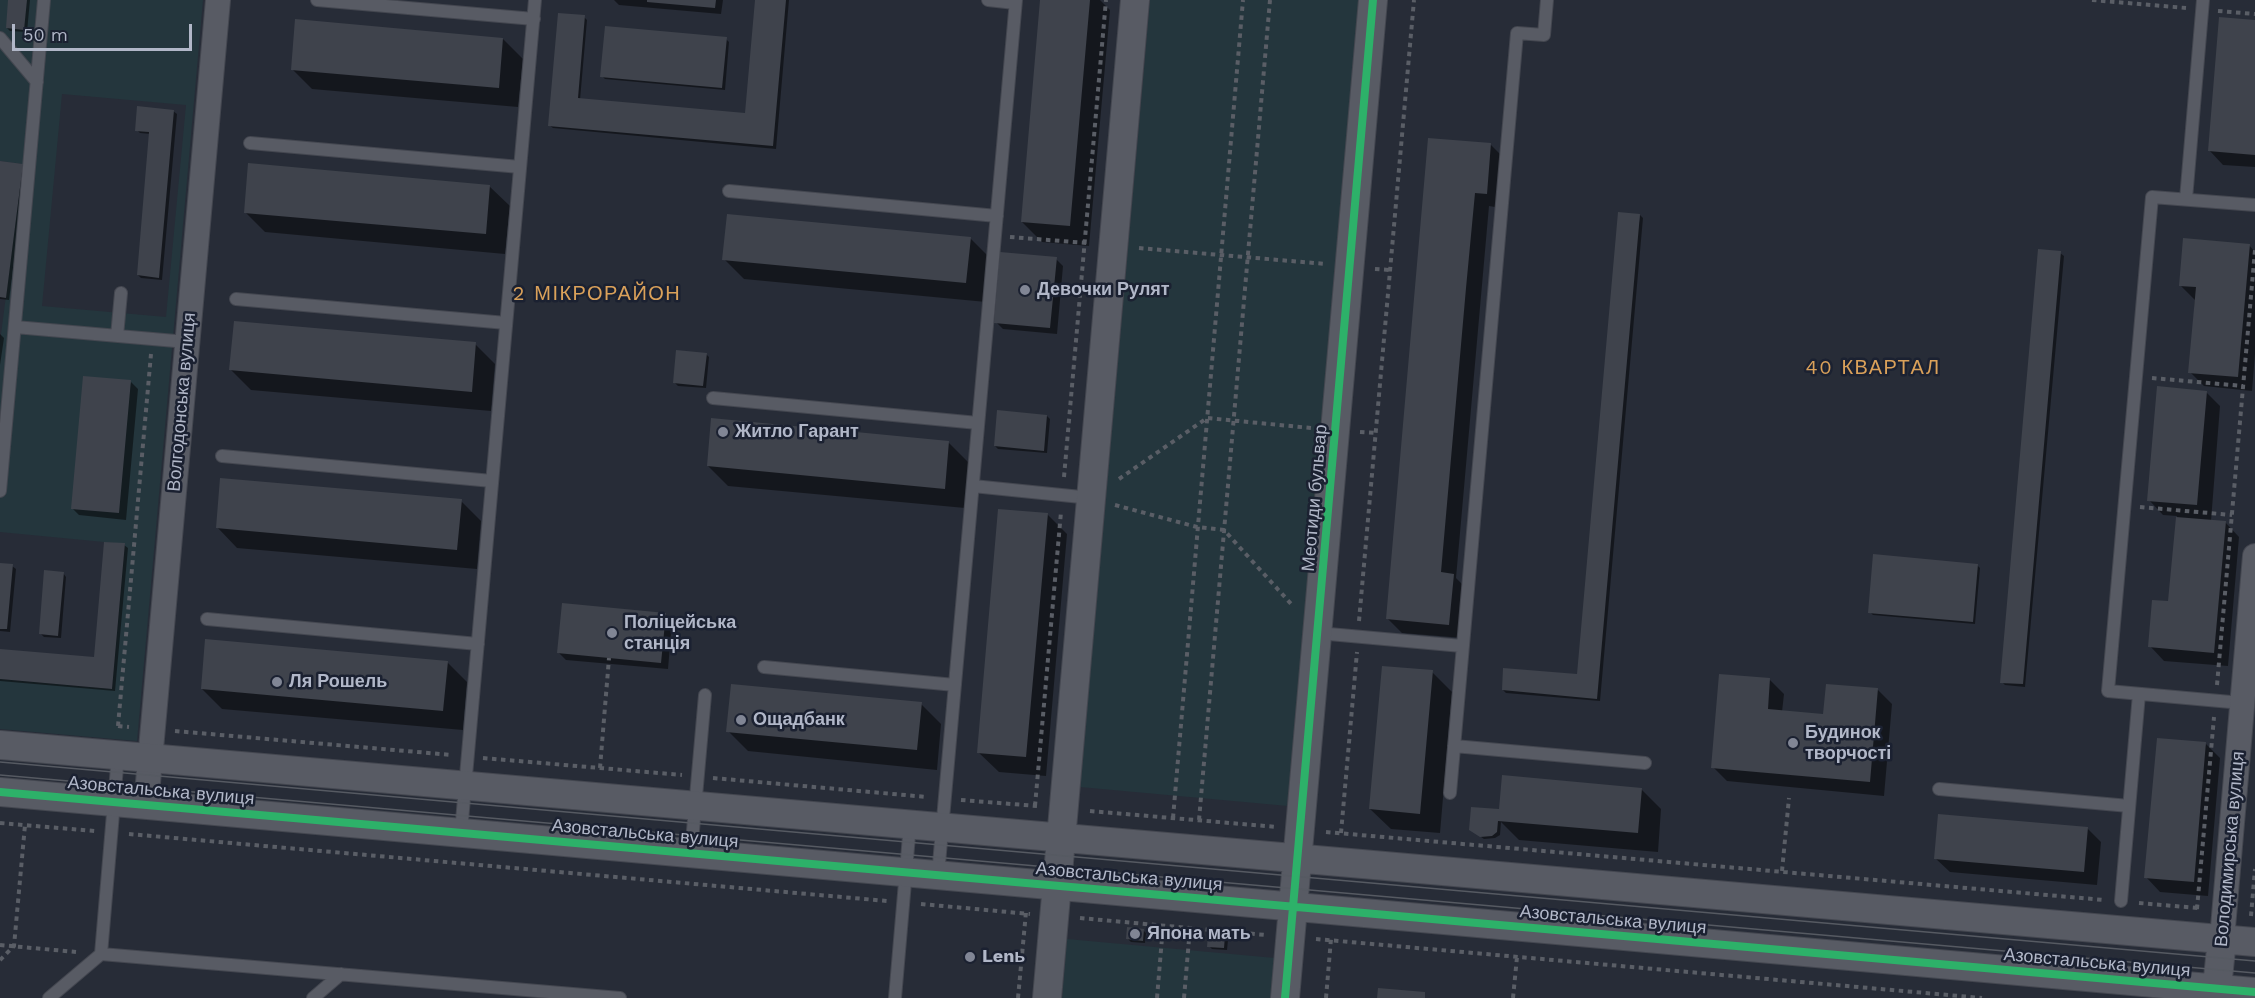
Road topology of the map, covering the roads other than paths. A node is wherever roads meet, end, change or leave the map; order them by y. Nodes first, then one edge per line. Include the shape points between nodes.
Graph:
1 (44, 0) edge
2 (218, 0) edge
3 (317, 0) edge
4 (536, 0) edge
5 (988, 0) edge
6 (1135, 0) edge
7 (1374, 0) edge
8 (1547, 0) edge
9 (1015, 1) edge
10 (2202, 5) edge
11 (534, 19) junction
12 (0, 38) edge
13 (37, 82) junction
14 (250, 143) dead end
15 (520, 167) junction
16 (729, 190) dead end
17 (2186, 199) junction
18 (2255, 205) edge
19 (997, 216) junction
20 (121, 293) dead end
21 (236, 299) dead end
22 (506, 323) junction
23 (15, 327) junction
24 (117, 336) junction
25 (187, 342) junction
26 (713, 398) dead end
27 (978, 423) junction
28 (222, 456) dead end
29 (492, 481) junction
30 (973, 486) junction
31 (0, 490) edge
32 (1091, 499) junction
33 (2255, 556) edge
34 (207, 619) dead end
35 (1318, 633) junction
36 (478, 644) junction
37 (1462, 646) junction
38 (764, 667) dead end
39 (955, 685) junction
40 (2139, 694) junction
41 (705, 695) dead end
42 (2242, 703) junction
43 (0, 745) edge
44 (1454, 746) junction
45 (118, 755) junction
46 (150, 758) junction
47 (1645, 763) dead end
48 (465, 785) junction
49 (1939, 789) dead end
50 (0, 792) edge
51 (1450, 793) dead end
52 (114, 802) junction
53 (146, 805) junction
54 (695, 805) junction
55 (2129, 806) junction
56 (910, 824) junction
57 (943, 827) junction
58 (461, 833) junction
59 (1062, 838) junction
60 (691, 853) junction
61 (1298, 858) junction
62 (906, 872) junction
63 (938, 875) junction
64 (1057, 886) junction
65 (2121, 901) road end
66 (1293, 907) junction
67 (2222, 939) junction
68 (2255, 942) edge
69 (101, 954) junction
70 (341, 974) junction
71 (2255, 992) edge
72 (2217, 993) edge
73 (583, 996) edge
74 (49, 998) edge
75 (313, 998) edge
76 (620, 998) edge
77 (895, 998) edge
78 (1047, 998) edge
79 (1285, 998) edge

1 - 13 lane
2 - 25 street, Волгодонська вулиця
3 - 11 lane
4 - 11 lane
5 - 9 lane
6 - 32 street
7 - 35 street, Меотиди бульвар
8 - 37 lane via 1544,35 1516,33
9 - 19 lane
10 - 17 lane
11 - 15 lane
12 - 13 lane
13 - 23 lane
14 - 15 lane
15 - 22 lane
16 - 19 lane
17 - 18 lane
17 - 40 lane via 2152,196 2108,691
19 - 27 lane
20 - 24 lane
21 - 22 lane
22 - 29 lane
23 - 24 lane
23 - 31 lane
24 - 25 lane
25 - 46 street, Волгодонська вулиця
26 - 27 lane
27 - 30 lane
28 - 29 lane
29 - 36 lane
30 - 32 lane
30 - 39 lane
32 - 59 street
33 - 42 street, Володимирська вулиця
34 - 36 lane
35 - 37 lane
35 - 61 street, Меотиди бульвар
36 - 48 lane
37 - 44 lane
38 - 39 lane
39 - 57 lane
40 - 42 lane
40 - 55 lane
41 - 54 lane
42 - 67 street, Володимирська вулиця
43 - 45 street, Азовстальська вулиця
44 - 47 lane
44 - 51 lane
45 - 46 street, Азовстальська вулиця
45 - 52 lane
46 - 48 street, Азовстальська вулиця
46 - 53 street, Волгодонська вулиця
48 - 54 street, Азовстальська вулиця
48 - 58 lane
49 - 55 lane
50 - 52 street, Азовстальська вулиця
52 - 53 street, Азовстальська вулиця
52 - 69 lane
53 - 58 street, Азовстальська вулиця
54 - 56 street, Азовстальська вулиця
54 - 60 lane
55 - 65 lane
56 - 57 street, Азовстальська вулиця
56 - 62 lane
57 - 59 street, Азовстальська вулиця
57 - 63 lane
58 - 60 street, Азовстальська вулиця
59 - 61 street, Азовстальська вулиця
59 - 64 street
60 - 62 street, Азовстальська вулиця
61 - 66 street, Меотиди бульвар
61 - 67 street, Азовстальська вулиця
62 - 63 street, Азовстальська вулиця
62 - 77 lane
63 - 64 street, Азовстальська вулиця
64 - 66 street, Азовстальська вулиця
64 - 78 street
66 - 72 street, Азовстальська вулиця
66 - 79 street, Меотиди бульвар
67 - 68 street, Азовстальська вулиця
67 - 72 street, Володимирська вулиця
69 - 70 lane
69 - 74 lane
70 - 73 lane
70 - 75 lane
71 - 72 street, Азовстальська вулиця
73 - 76 lane

